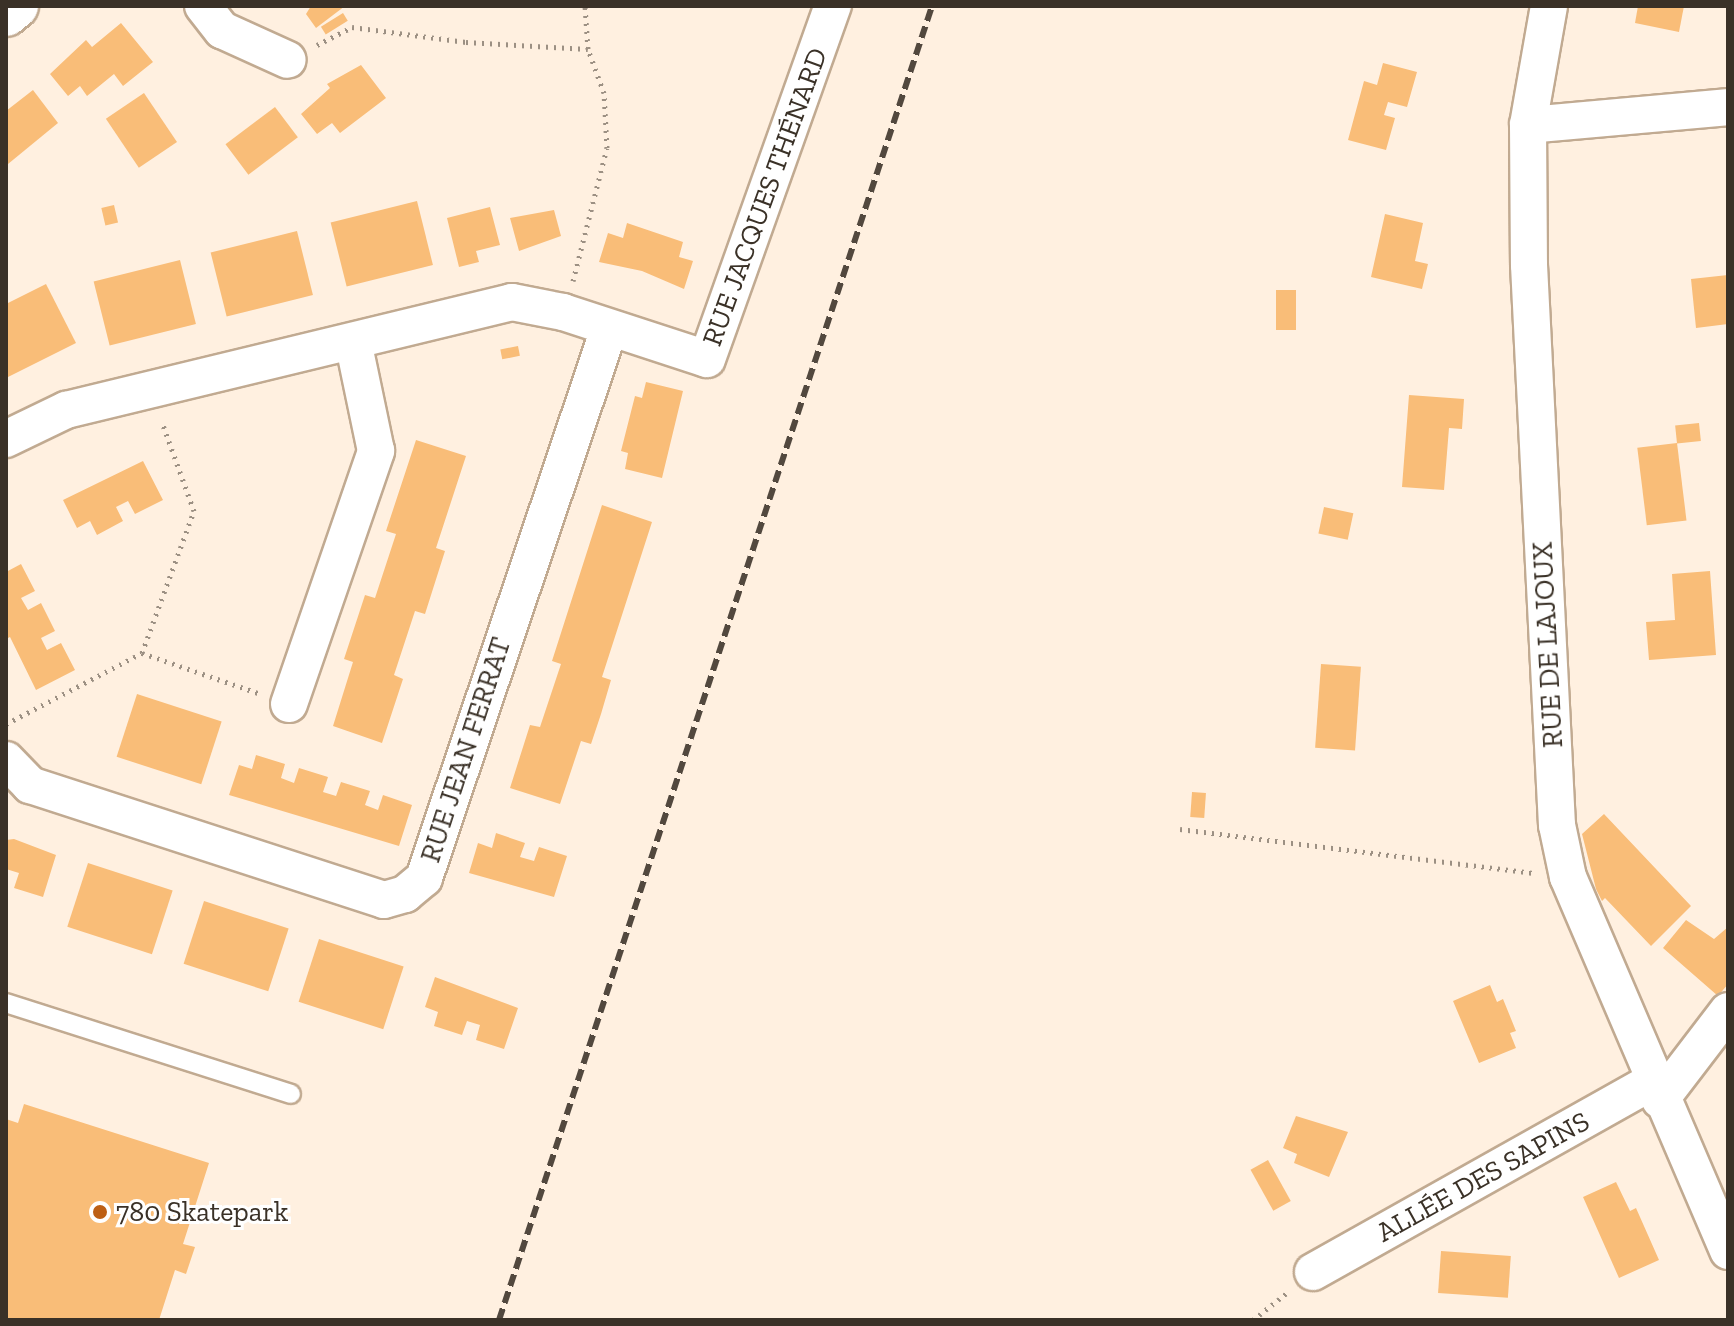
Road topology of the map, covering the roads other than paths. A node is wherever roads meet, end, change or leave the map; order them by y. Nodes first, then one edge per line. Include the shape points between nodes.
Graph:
1 (203, 6) edge
2 (833, 6) edge
3 (1549, 6) edge
4 (288, 60) road end
5 (1728, 107) edge
6 (1528, 125) junction
7 (609, 329) junction
8 (353, 341) junction
9 (6, 439) edge
10 (289, 704) road end
11 (6, 760) edge
12 (6, 1003) edge
13 (1728, 1011) edge
14 (1656, 1091) junction
15 (291, 1094) dead end
16 (1728, 1251) edge
17 (1313, 1272) road end

1 - 4 street via 222,30
2 - 7 street, RUE JACQUES THÉNARD via 707,359
3 - 6 street, RUE DE LAJOUX
5 - 6 street
6 - 14 street, RUE DE LAJOUX via 1529,265 1556,810 1568,877
7 - 8 street, RUE JACQUES THÉNARD via 563,312 512,302
7 - 11 street, RUE JEAN FERRAT via 424,878 405,894 384,900 30,785
8 - 9 street, RUE JACQUES THÉNARD via 66,410
8 - 10 street via 376,451
12 - 15 lane
13 - 14 street
14 - 16 street, RUE DE LAJOUX
14 - 17 street, ALLÉE DES SAPINS

